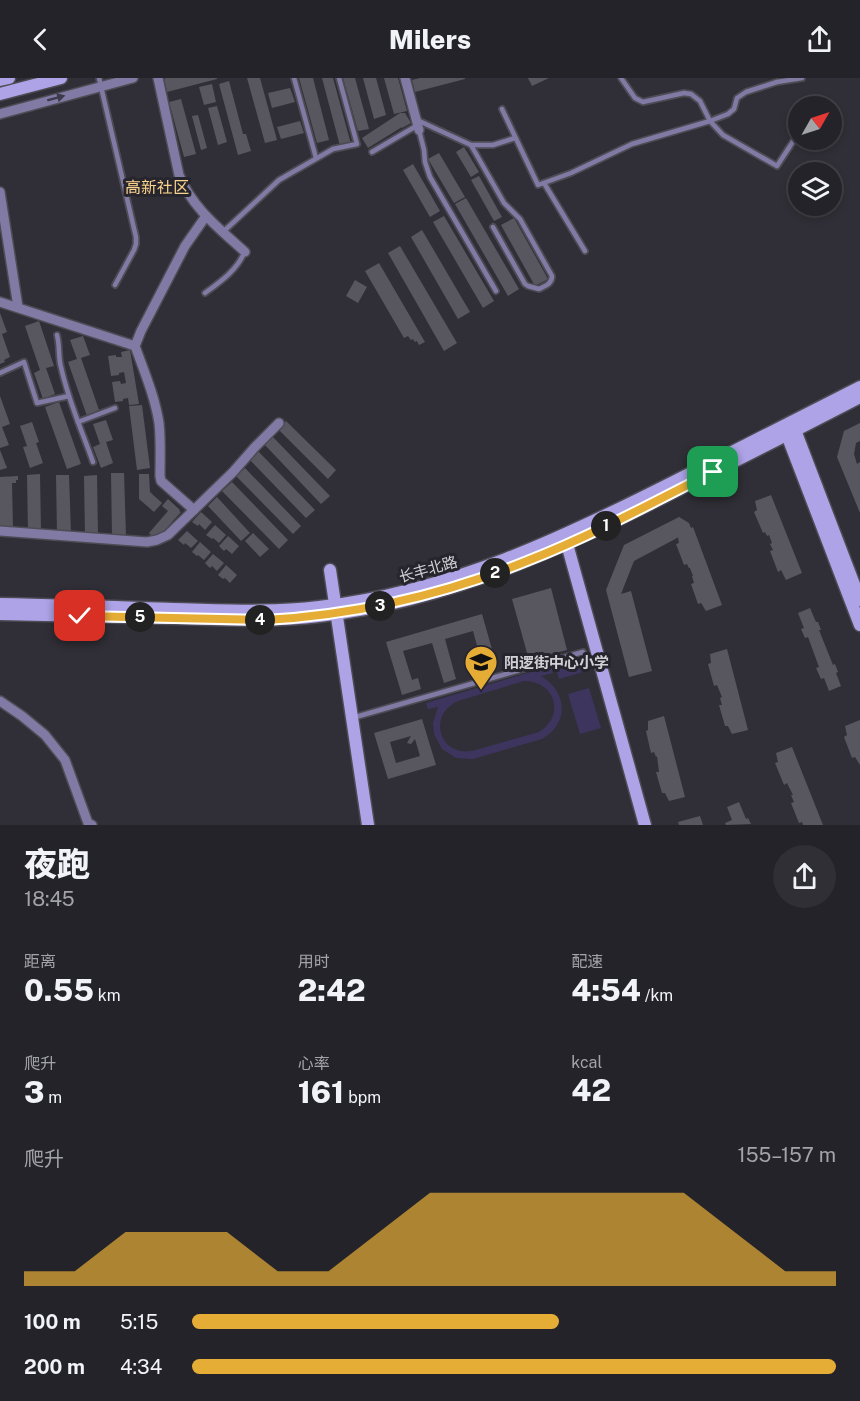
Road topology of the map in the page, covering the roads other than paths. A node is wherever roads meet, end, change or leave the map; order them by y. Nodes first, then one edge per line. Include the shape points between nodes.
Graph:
1 (9, 78) edge
2 (60, 78) edge
3 (132, 78) edge
4 (158, 78) edge
5 (294, 78) edge
6 (339, 78) edge
7 (405, 78) edge
8 (621, 78) edge
9 (802, 78) edge
10 (0, 80) edge
11 (100, 82) edge
12 (0, 94) edge
13 (502, 109) dead end
14 (0, 114) edge
15 (710, 121) junction
16 (418, 125) junction
17 (515, 138) junction
18 (471, 145) junction
19 (788, 149) edge
20 (372, 152) dead end
21 (316, 158) junction
22 (544, 183) junction
23 (0, 192) edge
24 (206, 216) junction
25 (493, 227) dead end
26 (223, 232) junction
27 (585, 251) dead end
28 (245, 252) joint
29 (115, 285) dead end
30 (496, 291) dead end
31 (205, 293) dead end
32 (0, 302) edge
33 (18, 308) junction
34 (57, 335) dead end
35 (135, 346) junction
36 (0, 373) edge
37 (860, 387) edge
38 (69, 396) junction
39 (860, 397) edge
40 (115, 408) dead end
41 (78, 422) junction
42 (279, 423) dead end
43 (789, 428) junction
44 (93, 462) dead end
45 (194, 510) junction
46 (0, 531) edge
47 (567, 544) junction
48 (327, 570) dead end
49 (860, 600) edge
50 (0, 604) edge
51 (332, 610) junction
52 (0, 614) edge
53 (860, 625) edge
54 (583, 651) dead end
55 (0, 701) edge
56 (352, 718) junction
57 (92, 825) edge
58 (362, 825) edge
59 (368, 825) edge
60 (645, 825) edge

1 - 10 street
2 - 12 street
3 - 11 street
4 - 24 street via 179,175
5 - 21 lane
6 - 21 lane via 357,144 333,148
7 - 16 street
8 - 15 lane via 638,101 691,94 700,101
9 - 15 lane via 746,92 737,98 734,109
14 -> 11 street
11 - 29 lane via 136,237 134,250
13 - 17 lane
15 - 19 lane via 723,135 777,166
15 - 22 lane via 632,144
16 - 18 lane
16 - 20 lane
16 - 30 lane via 430,177
17 - 18 lane via 493,146
17 - 22 lane via 538,185
18 - 25 lane via 504,203 520,219 552,276 550,283 539,289 525,284
21 - 26 lane via 279,180
22 - 27 lane
23 - 33 street
24 - 26 street
24 - 35 street via 185,246
26 - 28 street
28 - 31 lane via 232,271
32 - 33 street
33 - 35 street
34 - 38 lane
35 - 45 street via 157,412 159,476
36 - 38 lane via 24,362 37,403
37 - 43 street, 长丰北路
38 - 41 lane
39 - 43 street, 长丰北路
40 - 41 lane
41 - 44 lane
42 - 45 street
43 - 47 street, 长丰北路
43 - 49 street
43 - 51 street, 长丰北路 via 522,554 465,574
43 - 53 street
45 - 46 street via 168,535 152,541
47 - 51 street, 长丰北路 via 437,592 376,607
47 - 60 street
48 - 51 street
50 - 51 street, 长丰北路
51 - 52 street, 长丰北路 via 265,620
51 - 56 street
51 - 58 street
54 - 56 lane
55 - 57 street via 39,730 65,760
56 - 59 street

